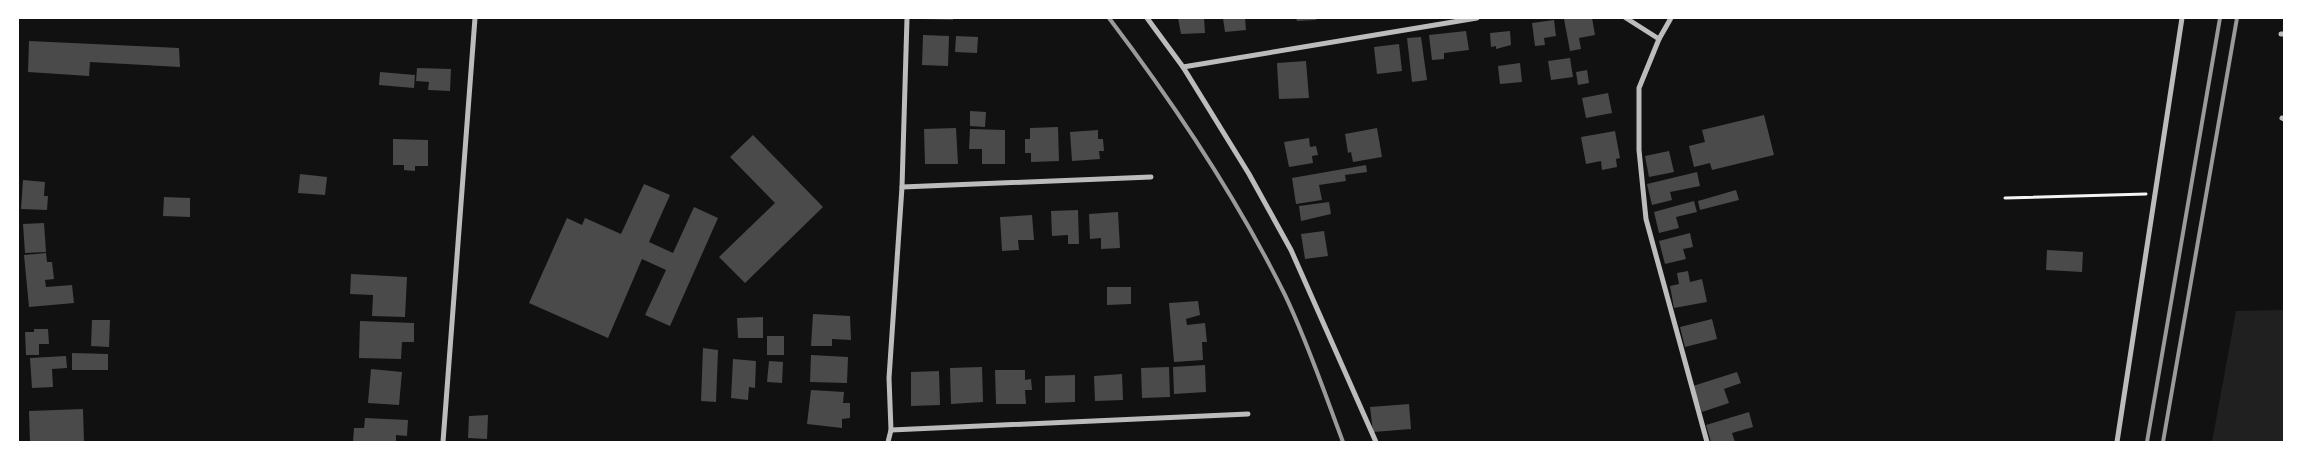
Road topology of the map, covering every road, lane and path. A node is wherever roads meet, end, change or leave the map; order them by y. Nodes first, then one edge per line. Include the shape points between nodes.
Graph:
1 (475, 18) edge
2 (907, 18) edge
3 (1147, 18) edge
4 (1477, 18) edge
5 (1626, 18) edge
6 (1671, 18) edge
7 (2182, 18) edge
8 (1659, 39) junction
9 (1183, 67) junction
10 (1151, 177) dead end
11 (902, 187) junction
12 (2154, 194) junction
13 (2005, 198) dead end
14 (1248, 414) dead end
15 (891, 430) junction
16 (443, 442) edge
17 (888, 442) edge
18 (1376, 442) edge
19 (1707, 442) edge
20 (2117, 442) edge

1 - 16 street
2 - 11 street
3 - 9 street
4 - 9 street
5 - 8 street
6 - 8 street
7 - 12 street
8 - 19 street via 1639,88 1639,150 1646,219
9 - 18 street via 1291,250
10 - 11 street
11 - 15 street via 889,378
12 - 13 path
12 - 20 street
14 - 15 street
15 - 17 street

